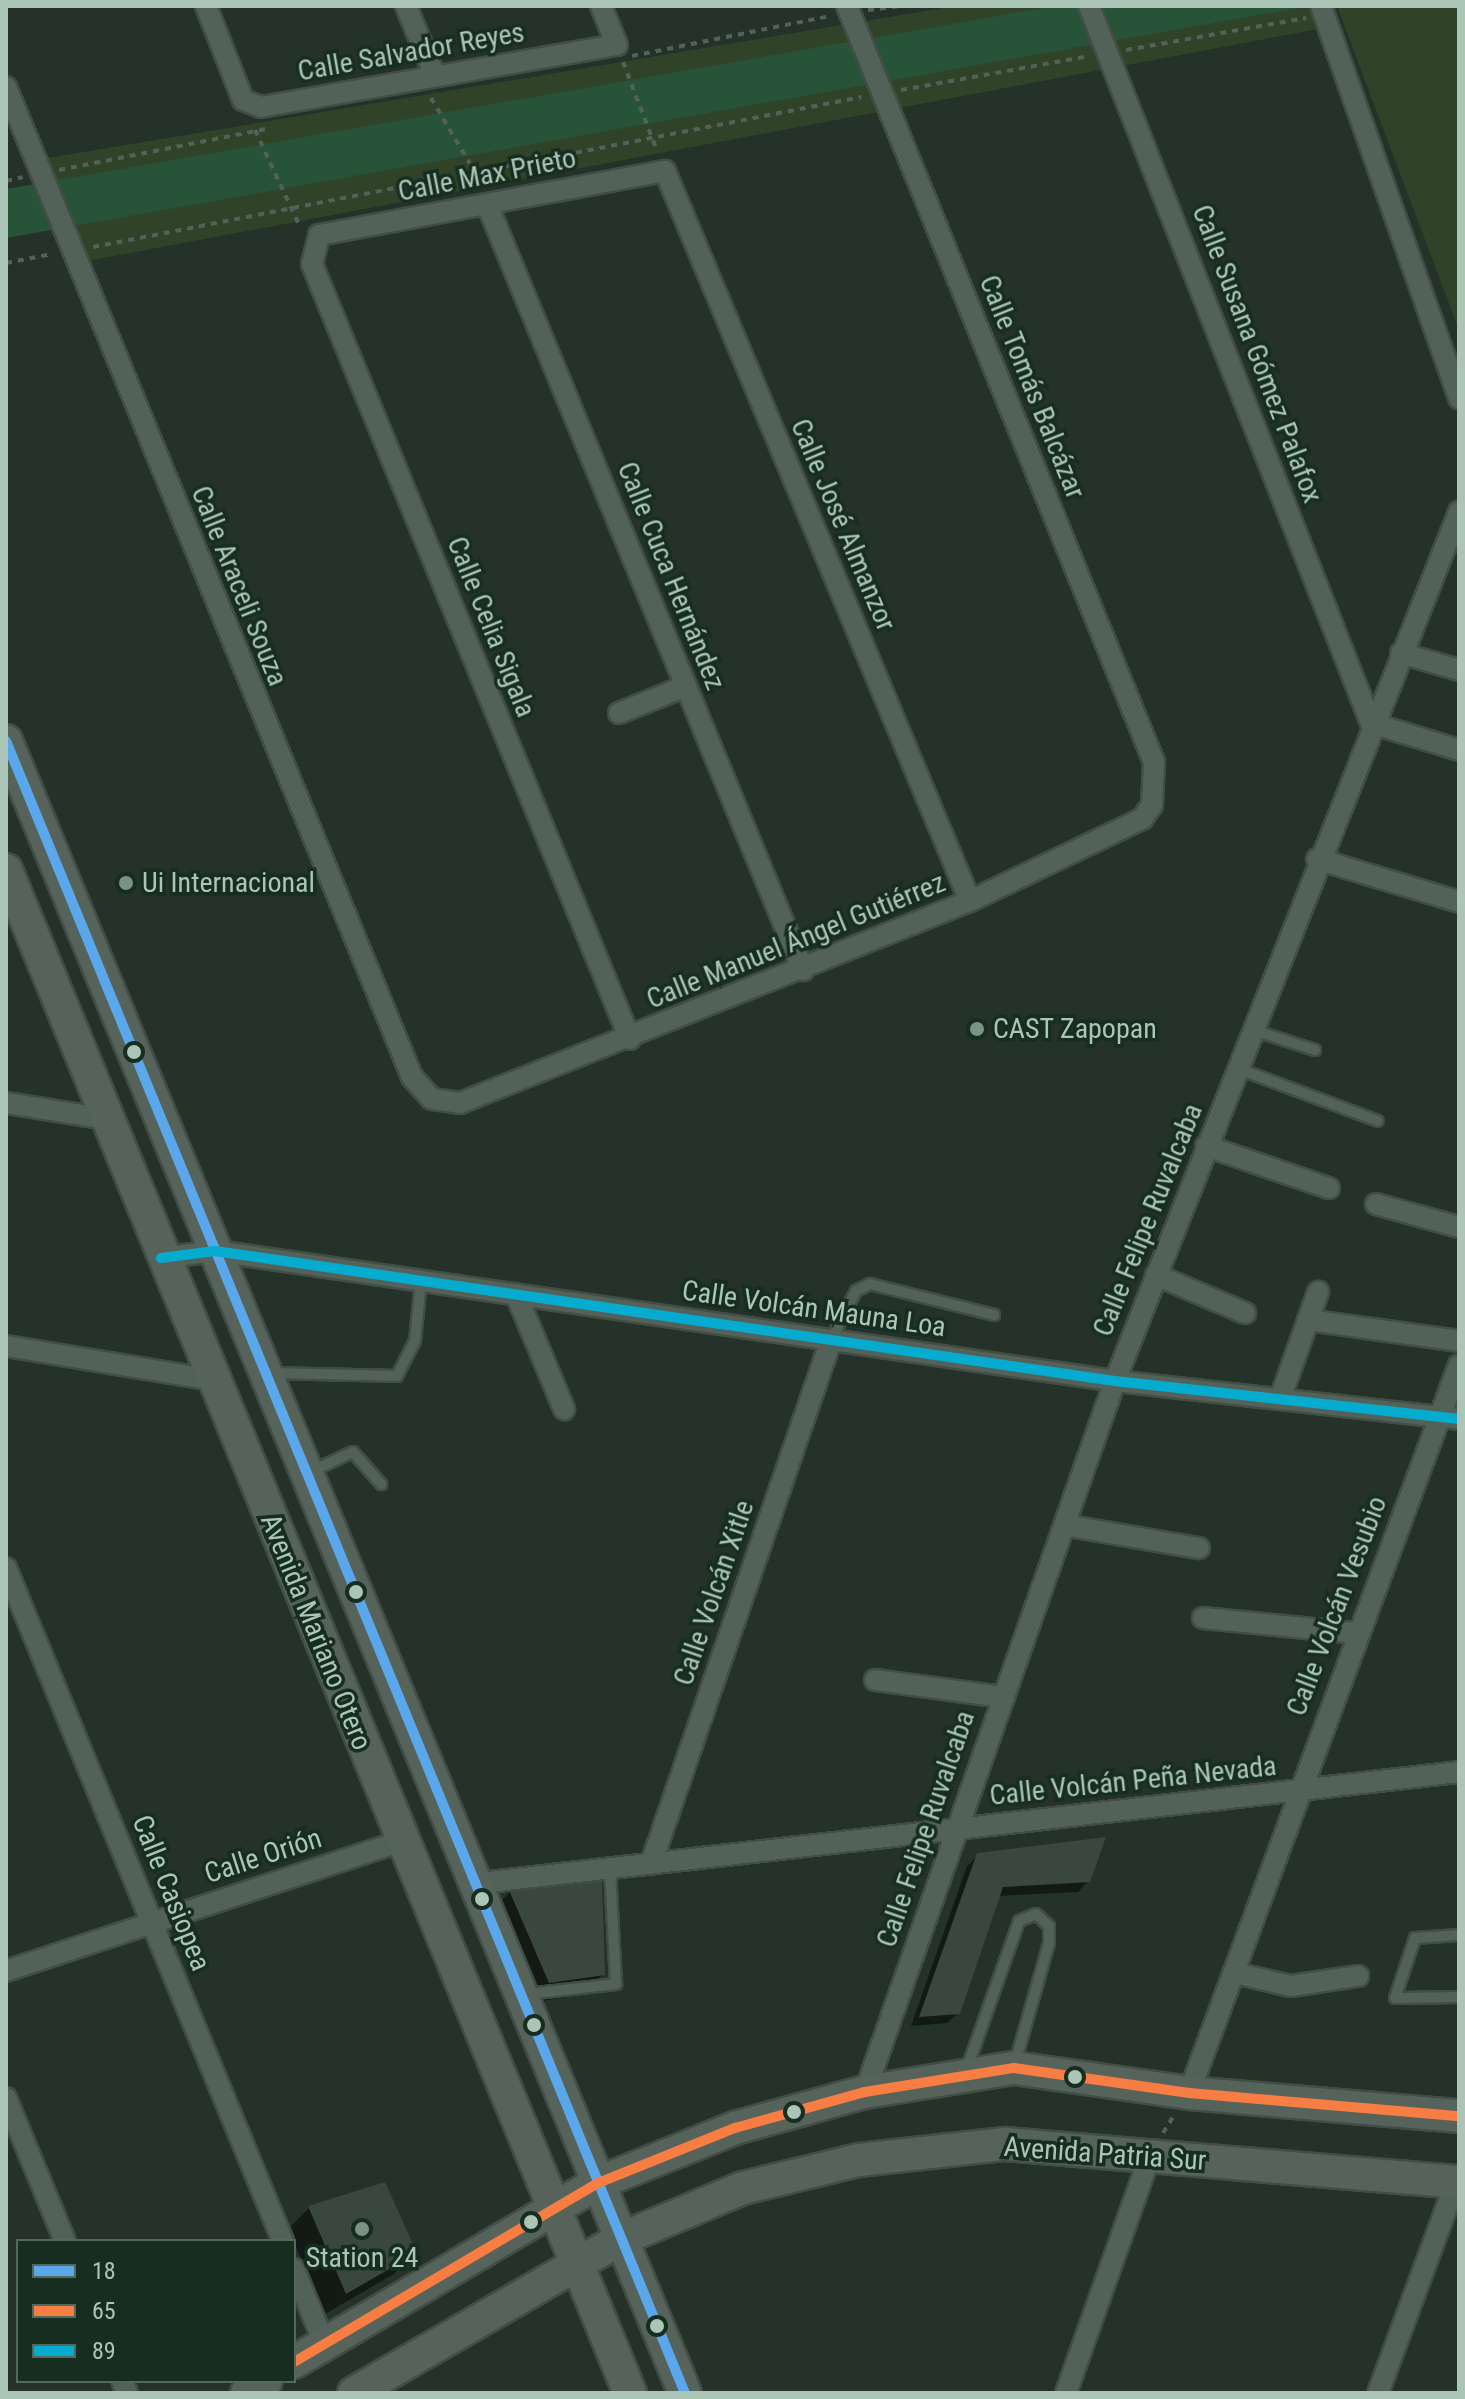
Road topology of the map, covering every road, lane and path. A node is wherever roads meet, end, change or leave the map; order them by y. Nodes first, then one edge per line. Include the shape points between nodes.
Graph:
1 (206, 6) edge
2 (406, 6) edge
3 (601, 6) edge
4 (847, 6) edge
5 (1089, 6) edge
6 (1323, 10) edge
7 (1108, 51) junction
8 (625, 68) dead end
9 (435, 76) junction
10 (6, 87) edge
11 (882, 92) junction
12 (430, 98) dead end
13 (649, 130) dead end
14 (255, 131) dead end
15 (665, 171) joint
16 (481, 172) junction
17 (487, 204) junction
18 (287, 209) junction
19 (319, 235) joint
20 (68, 242) junction
21 (6, 263) edge
22 (1459, 398) edge
23 (1459, 512) edge
24 (1401, 653) junction
25 (1459, 670) edge
26 (686, 686) junction
27 (619, 713) dead end
28 (1371, 723) junction
29 (6, 741) edge
30 (1459, 750) edge
31 (1156, 790) joint
32 (1317, 859) junction
33 (6, 870) edge
34 (970, 901) junction
35 (1459, 902) edge
36 (803, 970) junction
37 (1256, 1031) junction
38 (630, 1039) junction
39 (1315, 1050) dead end
40 (1239, 1069) junction
41 (432, 1099) joint
42 (6, 1103) edge
43 (107, 1119) junction
44 (1378, 1121) dead end
45 (1206, 1146) junction
46 (1329, 1188) dead end
47 (1376, 1204) dead end
48 (1459, 1227) edge
49 (215, 1251) junction
50 (161, 1258) junction
51 (1156, 1275) junction
52 (421, 1281) junction
53 (1318, 1292) dead end
54 (516, 1294) junction
55 (1245, 1313) dead end
56 (994, 1315) dead end
57 (1308, 1320) junction
58 (831, 1340) junction
59 (1459, 1341) edge
60 (6, 1346) edge
61 (1459, 1365) edge
62 (266, 1373) junction
63 (213, 1380) junction
64 (1115, 1381) junction
65 (1280, 1399) junction
66 (564, 1409) dead end
67 (1449, 1418) edge
68 (308, 1473) junction
69 (381, 1484) dead end
70 (1064, 1525) junction
71 (1199, 1548) dead end
72 (6, 1568) edge
73 (1203, 1618) dead end
74 (1357, 1633) junction
75 (875, 1680) dead end
76 (1002, 1697) junction
77 (1459, 1772) edge
78 (1298, 1790) junction
79 (955, 1829) junction
80 (401, 1841) junction
81 (651, 1864) junction
82 (610, 1868) junction
83 (480, 1883) junction
84 (152, 1921) junction
85 (1459, 1935) edge
86 (6, 1971) edge
87 (1235, 1973) junction
88 (1358, 1976) dead end
89 (524, 1995) junction
90 (1459, 1997) edge
91 (1014, 2068) junction
92 (964, 2076) junction
93 (865, 2092) junction
94 (1189, 2093) junction
95 (6, 2098) edge
96 (1459, 2116) edge
97 (1150, 2156) junction
98 (1457, 2182) edge
99 (598, 2183) junction
100 (553, 2208) junction
101 (64, 2239) edge
102 (282, 2239) edge
103 (621, 2239) junction
104 (577, 2264) junction
105 (296, 2274) edge
106 (324, 2343) junction
107 (296, 2361) edge
108 (354, 2393) edge
109 (630, 2393) edge
110 (685, 2393) edge
111 (1066, 2393) edge
112 (1378, 2393) edge

1 - 9 street, Calle Salvador Reyes via 243,100 261,107
2 - 9 street
3 - 9 street, Calle Salvador Reyes via 617,45
4 - 11 street, Calle Tomás Balcázar
5 - 7 street, Calle Susana Gómez Palafox
6 - 7 path
6 - 22 street
7 - 11 path
7 - 28 street, Calle Susana Gómez Palafox
8 - 13 path
10 - 20 street, Calle Araceli Souza
11 - 16 path
11 - 31 street, Calle Tomás Balcázar via 1154,762
12 - 16 path
14 - 18 path
15 - 17 street, Calle Max Prieto
15 - 34 street, Calle José Almanzor
16 - 18 path
17 - 19 street, Calle Max Prieto
17 - 26 street, Calle Cuca Hernández
18 - 20 path
19 - 38 street, Calle Celia Sigala via 312,264
20 - 21 path
20 - 41 street, Calle Araceli Souza via 412,1077
23 - 24 street, Calle Felipe Ruvalcaba
24 - 25 street
24 - 28 street, Calle Felipe Ruvalcaba
26 - 27 street
26 - 36 street, Calle Cuca Hernández
28 - 30 street
28 - 32 street, Calle Felipe Ruvalcaba
29 - 49 main road, Avenida Mariano Otero
31 - 34 street, Calle Manuel Ángel Gutiérrez via 1142,819
32 - 35 street
32 - 37 street, Calle Felipe Ruvalcaba
33 - 43 main road, Avenida Mariano Otero
34 - 36 street, Calle Manuel Ángel Gutiérrez
36 - 38 street, Calle Manuel Ángel Gutiérrez
37 - 39 lane
37 - 40 street, Calle Felipe Ruvalcaba
38 - 41 street, Calle Manuel Ángel Gutiérrez via 460,1103
40 - 44 lane
40 - 45 street, Calle Felipe Ruvalcaba
42 - 43 street
43 - 50 main road, Avenida Mariano Otero
45 - 46 street
45 - 51 street, Calle Felipe Ruvalcaba
47 - 48 street
49 - 50 street, Calle Volcán Mauna Loa
49 - 52 street, Calle Volcán Mauna Loa
49 - 62 main road, Avenida Mariano Otero
50 - 63 main road, Avenida Mariano Otero
51 - 55 street
51 - 64 street, Calle Felipe Ruvalcaba
52 - 54 street, Calle Volcán Mauna Loa
52 - 62 lane via 415,1341 397,1376
53 - 57 street
54 - 58 street, Calle Volcán Mauna Loa
54 - 66 street
56 - 58 lane via 870,1284 856,1291
57 - 59 street
57 - 65 street
58 - 64 street, Calle Volcán Mauna Loa
58 - 81 street, Calle Volcán Xitle
60 - 63 street
61 - 67 street, Calle Volcán Vesubio
62 - 68 main road, Avenida Mariano Otero
63 - 80 main road, Avenida Mariano Otero
64 - 65 street, Calle Volcán Mauna Loa
64 - 70 street, Calle Felipe Ruvalcaba
65 - 67 street, Calle Volcán Mauna Loa
67 - 74 street, Calle Volcán Vesubio
68 - 69 lane via 353,1452
68 - 83 main road, Avenida Mariano Otero
70 - 71 street
70 - 76 street, Calle Felipe Ruvalcaba
72 - 84 street, Calle Casiopea
73 - 74 street
74 - 78 street, Calle Volcán Vesubio
75 - 76 street
76 - 79 street, Calle Felipe Ruvalcaba
77 - 78 street, Calle Volcán Peña Nevada
78 - 79 street, Calle Volcán Peña Nevada
78 - 87 street, Calle Volcán Vesubio
79 - 81 street, Calle Volcán Peña Nevada
79 - 93 street, Calle Felipe Ruvalcaba
80 - 84 street, Calle Orión
80 - 100 main road, Avenida Mariano Otero
81 - 82 street, Calle Volcán Peña Nevada
82 - 83 street, Calle Volcán Peña Nevada
82 - 89 lane via 616,1984
83 - 89 main road, Avenida Mariano Otero
84 - 86 street, Calle Orión
84 - 102 street, Calle Casiopea
85 - 90 lane via 1415,1938 1395,1998
87 - 88 street via 1291,1986
87 - 94 street, Calle Volcán Vesubio
89 - 99 main road, Avenida Mariano Otero
91 - 92 main road
91 - 92 lane via 1049,1943 1049,1926 1036,1914 1019,1921
91 - 94 main road
92 - 93 main road
93 - 99 main road via 735,2128
94 - 96 main road
94 - 97 path
95 - 101 street
97 - 98 main road, Avenida Patria Sur
97 - 103 main road, Avenida Patria Sur via 1005,2144 859,2160 743,2188
97 - 111 street
98 - 112 street
99 - 100 main road
99 - 103 main road, Avenida Mariano Otero
100 - 104 main road, Avenida Mariano Otero
100 - 106 main road
103 - 104 main road, Avenida Patria Sur
103 - 110 main road, Avenida Mariano Otero
104 - 108 main road, Avenida Patria Sur
104 - 109 main road, Avenida Mariano Otero
105 - 106 street
106 - 107 main road

